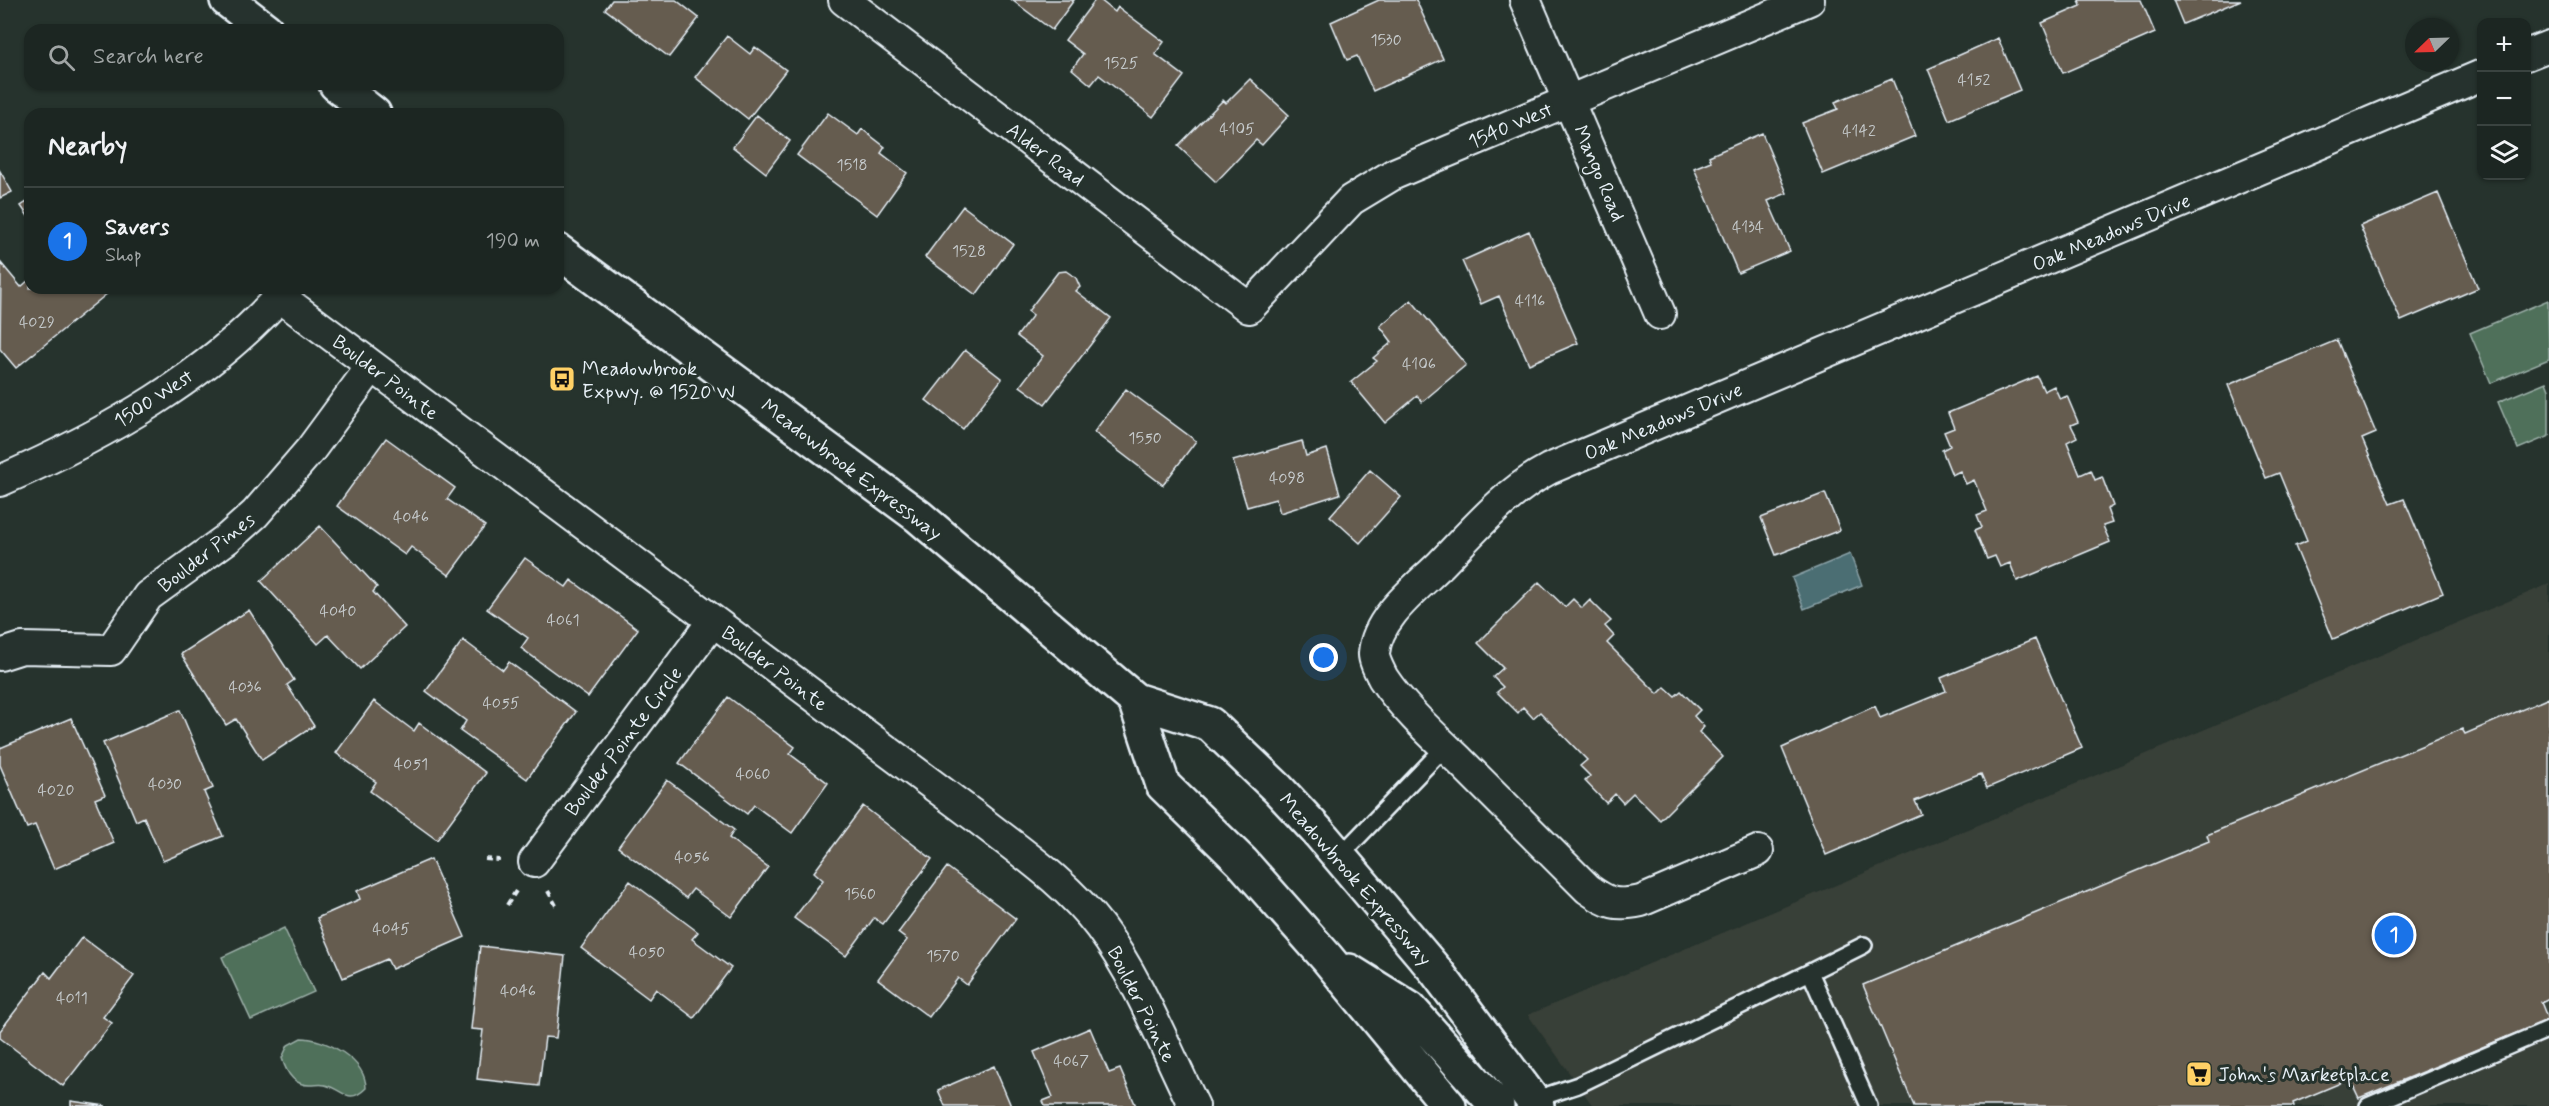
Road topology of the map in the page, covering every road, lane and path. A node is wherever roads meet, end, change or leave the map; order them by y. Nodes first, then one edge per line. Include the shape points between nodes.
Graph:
1 (227, 0) edge
2 (844, 0) edge
3 (1525, 0) edge
4 (1809, 0) edge
5 (258, 24) edge
6 (2549, 46) edge
7 (2531, 53) edge
8 (2477, 77) edge
9 (344, 90) edge
10 (1568, 100) junction
11 (366, 108) edge
12 (564, 254) edge
13 (283, 294) edge
14 (285, 294) edge
15 (1249, 308) joint
16 (1660, 314) dead end
17 (372, 366) junction
18 (0, 481) edge
19 (713, 621) junction
20 (0, 655) edge
21 (1135, 700) junction
22 (1445, 747) junction
23 (1758, 851) dead end
24 (1339, 857) junction
25 (534, 862) dead end
26 (1864, 945) dead end
27 (1328, 958) junction
28 (1810, 972) junction
29 (2549, 1029) edge
30 (1529, 1104) edge
31 (1194, 1106) edge
32 (1449, 1106) edge
33 (1497, 1106) edge
34 (1869, 1106) edge
35 (2368, 1106) edge

1 - 5 main road
2 - 15 street, Alder Road
3 - 10 street, Mango Road
4 - 10 street, 1540 West
6 - 7 street
8 - 22 street, Oak Meadows Drive via 1532,478 1480,524 1394,612 1379,633 1373,655 1383,677
9 - 11 main road
10 - 15 street, 1540 West via 1394,174 1351,200
10 - 16 street, Mango Road
12 - 21 main road, Meadowbrook Expressway via 918,516
13 - 18 street, 1500 West via 224,349 156,400 65,453
14 - 17 street, Boulder Pointe
17 - 19 street, Boulder Pointe
17 - 20 street, Boulder Pines via 255,514 148,596 111,650 22,648
19 - 25 street, Boulder Pointe Circle
19 - 31 street, Boulder Pointe via 1064,887 1099,926 1128,969
21 - 24 main road, Meadowbrook Expressway via 1210,724 1278,789
21 - 27 main road via 1163,785 1242,861
22 - 23 street, Oak Meadows Drive via 1606,903 1624,905 1641,901
22 - 24 lane
24 - 30 main road, Meadowbrook Expressway via 1436,971
26 - 28 lane
27 - 32 main road
27 - 33 main road via 1410,1009
28 - 30 lane via 1578,1085
28 - 34 lane
29 - 35 lane

